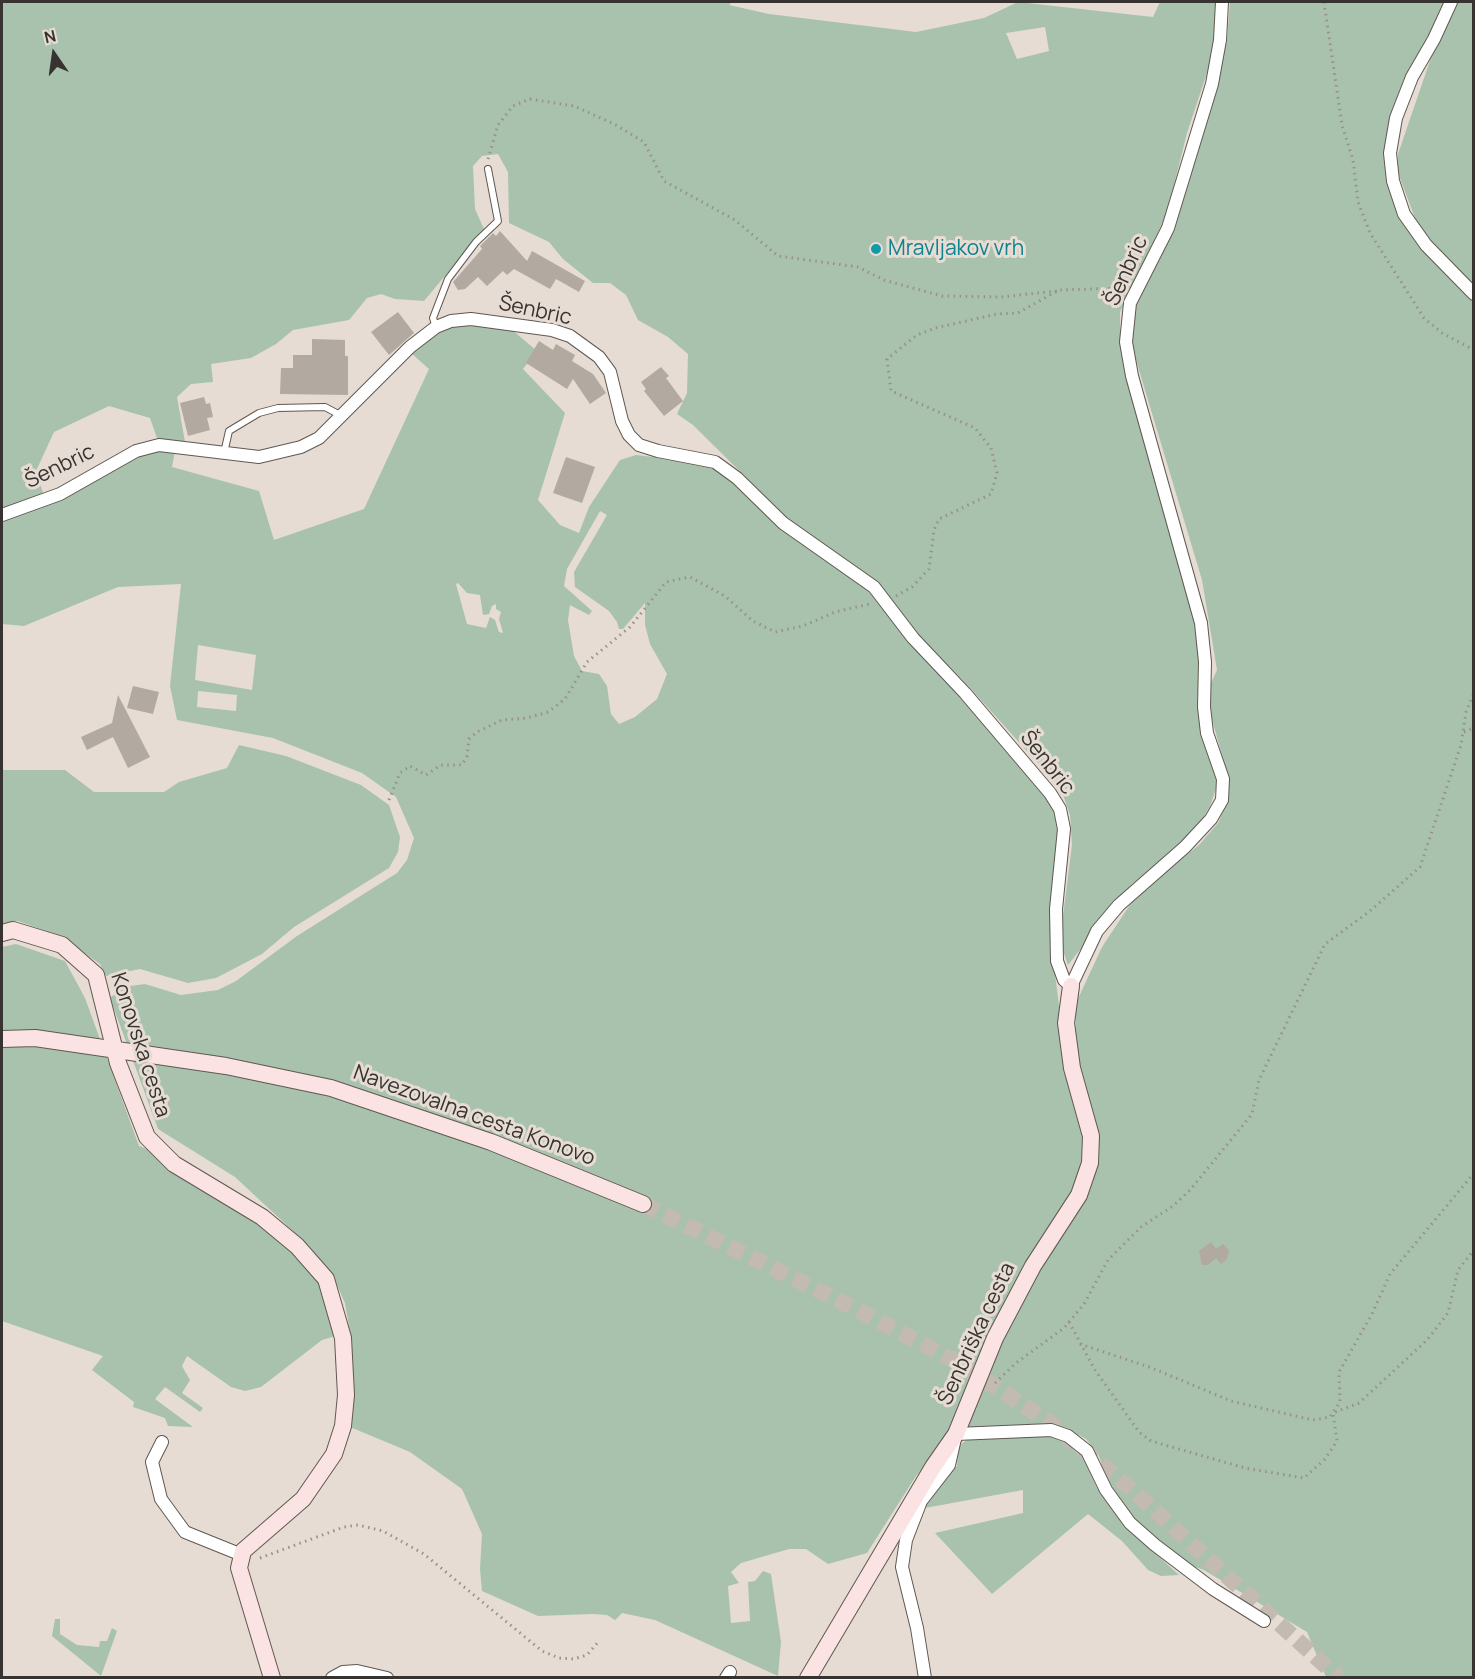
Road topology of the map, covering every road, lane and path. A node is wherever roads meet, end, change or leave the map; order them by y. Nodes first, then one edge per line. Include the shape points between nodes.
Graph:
1 (1222, 2) edge
2 (1324, 2) edge
3 (1451, 2) edge
4 (488, 169) joint
5 (1059, 290) dead end
6 (1473, 294) edge
7 (436, 327) junction
8 (1473, 351) edge
9 (343, 416) junction
10 (224, 453) junction
11 (2, 515) edge
12 (1473, 693) edge
13 (1473, 728) edge
14 (1463, 732) junction
15 (2, 933) edge
16 (1071, 986) junction
17 (2, 1039) edge
18 (115, 1050) junction
19 (1473, 1173) edge
20 (643, 1204) tunnel mouth
21 (1473, 1250) edge
22 (1069, 1322) junction
23 (1080, 1344) junction
24 (991, 1387) dead end
25 (1333, 1413) junction
26 (956, 1434) junction
27 (162, 1442) dead end
28 (241, 1560) junction
29 (1264, 1621) dead end
30 (599, 1641) dead end
31 (272, 1677) edge
32 (332, 1677) edge
33 (387, 1677) edge
34 (808, 1677) edge
35 (925, 1677) edge

1 - 16 street, Šenbric via 1221,40 1212,84 1168,228 1130,303 1126,342 1132,376 1201,622 1207,733 1222,779 1222,800 1191,840 1119,905 1097,931
2 - 8 path via 1342,126 1353,160 1358,202 1370,233 1424,318
3 - 6 street via 1396,117 1390,153 1392,181 1404,214 1426,245
4 - 5 path via 498,125 513,106 530,99 574,106 644,142 664,181 735,220 778,256 858,267 884,280 942,296 1001,297
4 - 7 lane via 498,221 448,279 433,318
7 - 9 street, Šenbric via 410,347
7 - 16 street, Šenbric via 471,319 570,336 599,357 609,372 622,421 639,445 715,462 783,524 874,587 1060,809 1064,829 1055,935 1057,961 1064,980
9 - 10 street, Šenbric via 319,438 290,451 259,457
9 - 10 lane via 325,407 278,408 259,413 229,431
10 - 11 street, Šenbric via 159,445 136,451 60,494
12 - 14 path
13 - 14 path
14 - 22 path via 1420,867 1325,944 1263,1070 1252,1114 1190,1190 1141,1227 1108,1260 1084,1304
15 - 18 street, Konovska cesta via 13,930 62,945 96,975
16 - 26 street, Šenbriška cesta via 1068,1034 1072,1068 1090,1136 1090,1163 1079,1195 1033,1266 995,1338
17 - 18 street, Navezovalna cesta Konovo via 35,1038
18 - 20 street, Navezovalna cesta Konovo via 226,1066 331,1088 491,1142
18 - 28 street, Konovska cesta via 147,1137 174,1164 262,1216 297,1246 326,1279 335,1305 343,1338 346,1395 343,1426 334,1454 303,1499 243,1551
19 - 25 path via 1390,1274 1339,1372 1340,1402
21 - 25 path via 1458,1270 1448,1313 1427,1340 1359,1403
22 - 23 path
22 - 24 path
23 - 25 path via 1231,1401 1313,1420
23 - 25 path via 1139,1432 1151,1441 1209,1459 1304,1478 1325,1459 1337,1441
26 - 29 street via 1051,1430 1068,1436 1087,1451 1106,1490 1130,1523 1196,1576
26 - 34 street, Šenbriška cesta
26 - 35 street via 949,1465 921,1501 906,1540 902,1567
27 - 28 street via 152,1462 161,1499 185,1532
28 - 30 path via 358,1525 383,1532 424,1554 542,1651 574,1659 587,1655
28 - 31 street
32 - 33 street via 357,1671

